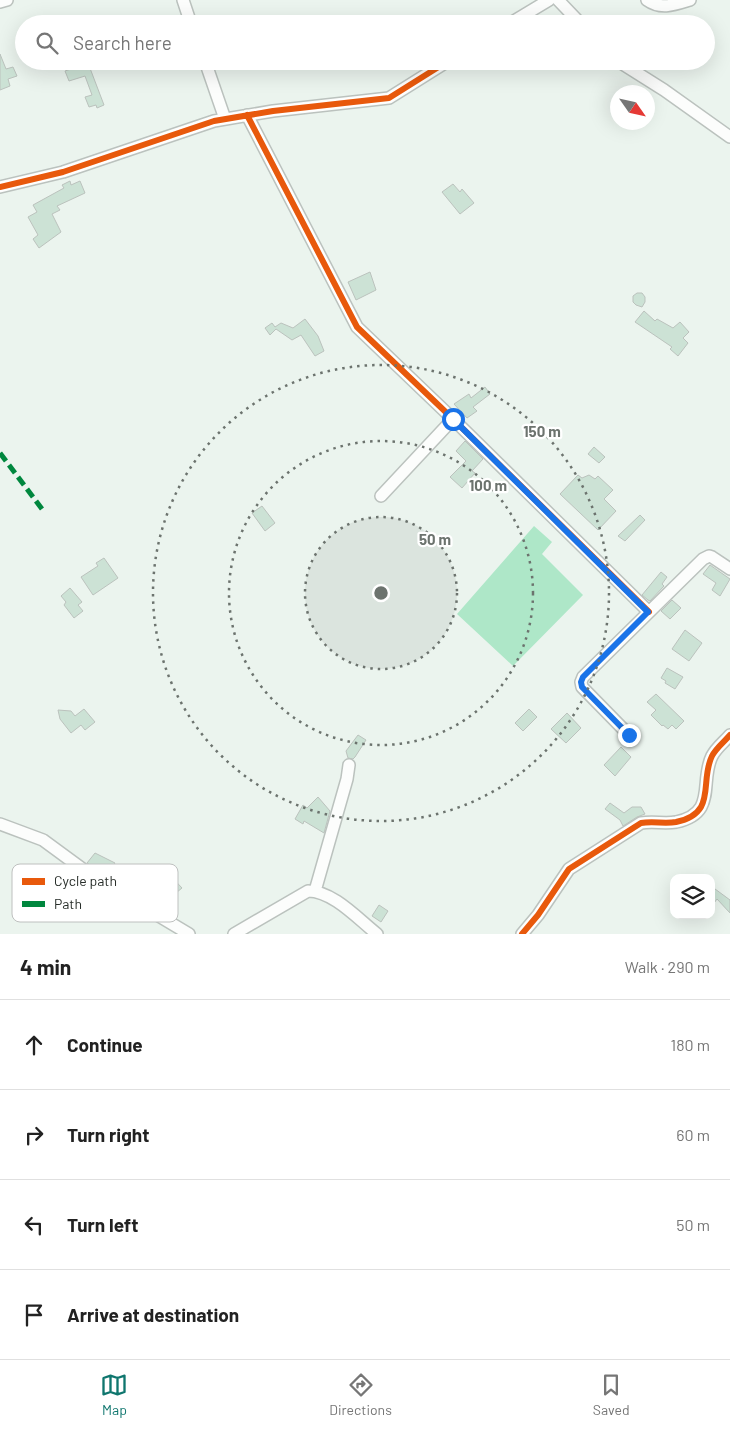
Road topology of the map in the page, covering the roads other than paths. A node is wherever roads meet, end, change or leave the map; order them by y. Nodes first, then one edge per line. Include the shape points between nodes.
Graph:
1 (6, 0) edge
2 (182, 0) edge
3 (558, 0) edge
4 (646, 0) edge
5 (690, 0) edge
6 (0, 2) edge
7 (543, 2) edge
8 (188, 15) edge
9 (523, 15) edge
10 (572, 15) edge
11 (208, 70) edge
12 (434, 70) edge
13 (632, 70) edge
14 (247, 115) junction
15 (225, 119) junction
16 (730, 137) edge
17 (0, 187) edge
18 (453, 419) junction
19 (381, 496) dead end
20 (730, 569) edge
21 (648, 612) junction
22 (629, 735) dead end
23 (730, 736) edge
24 (349, 765) dead end
25 (0, 824) edge
26 (76, 864) edge
27 (315, 891) junction
28 (169, 922) edge
29 (189, 934) edge
30 (234, 934) edge
31 (378, 934) edge
32 (522, 934) edge

1 - 6 street
2 - 8 street
3 - 10 street
4 - 5 street via 664,7
7 - 9 street
11 - 15 street
12 - 14 street via 389,98
13 - 16 street
14 - 15 street
14 - 18 street via 357,327
15 - 17 street via 63,172
18 - 19 street
18 - 21 street
20 - 21 street via 712,557 703,559
21 - 22 street via 581,682 582,687
23 - 32 street via 712,756 704,800 698,812 676,822 641,823 569,869
24 - 27 street
25 - 26 street via 44,840
27 - 30 street via 308,891
27 - 31 street via 328,895
28 - 29 street

